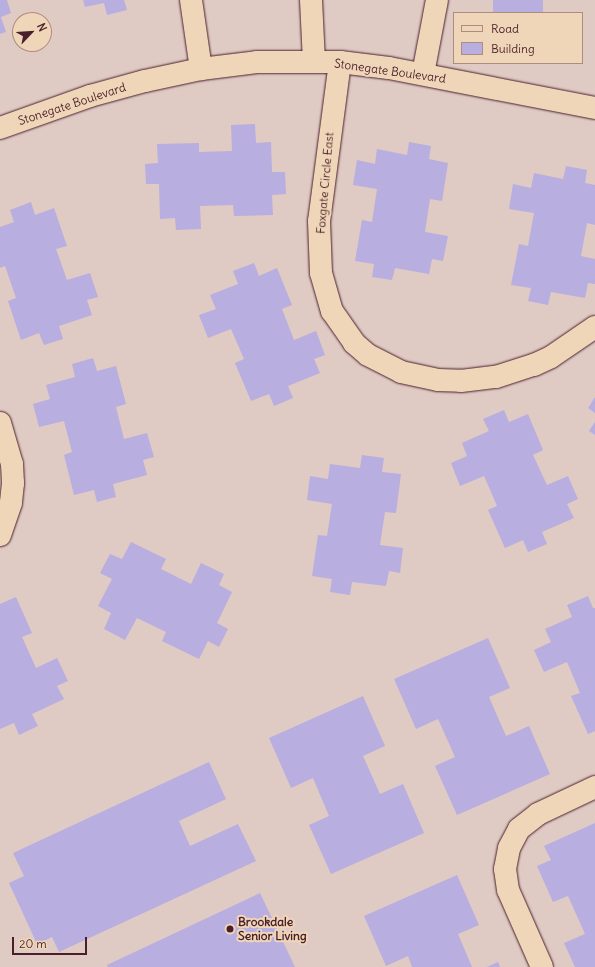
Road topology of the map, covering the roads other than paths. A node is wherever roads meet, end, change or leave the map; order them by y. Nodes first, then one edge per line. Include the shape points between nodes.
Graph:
1 (191, 0) edge
2 (311, 0) edge
3 (437, 0) edge
4 (314, 61) junction
5 (340, 62) junction
6 (201, 69) junction
7 (423, 74) junction
8 (595, 108) edge
9 (0, 128) edge
10 (595, 327) edge
11 (0, 423) edge
12 (0, 535) edge
13 (595, 787) edge
14 (542, 967) edge

1 - 6 street
2 - 4 street
3 - 7 street
4 - 5 street, Stonegate Boulevard
4 - 6 street, Stonegate Boulevard via 257,62
5 - 7 street, Stonegate Boulevard
5 - 10 street, Foxgate Circle East via 319,221 321,273 332,311 354,343 368,355 401,372 438,380 472,380 496,377 534,365 551,357
6 - 9 street, Stonegate Boulevard via 145,80 90,96
7 - 8 street, Stonegate Boulevard
11 - 12 street via 12,464 13,483 12,503
13 - 14 street via 538,814 519,829 509,848 505,869 508,890

